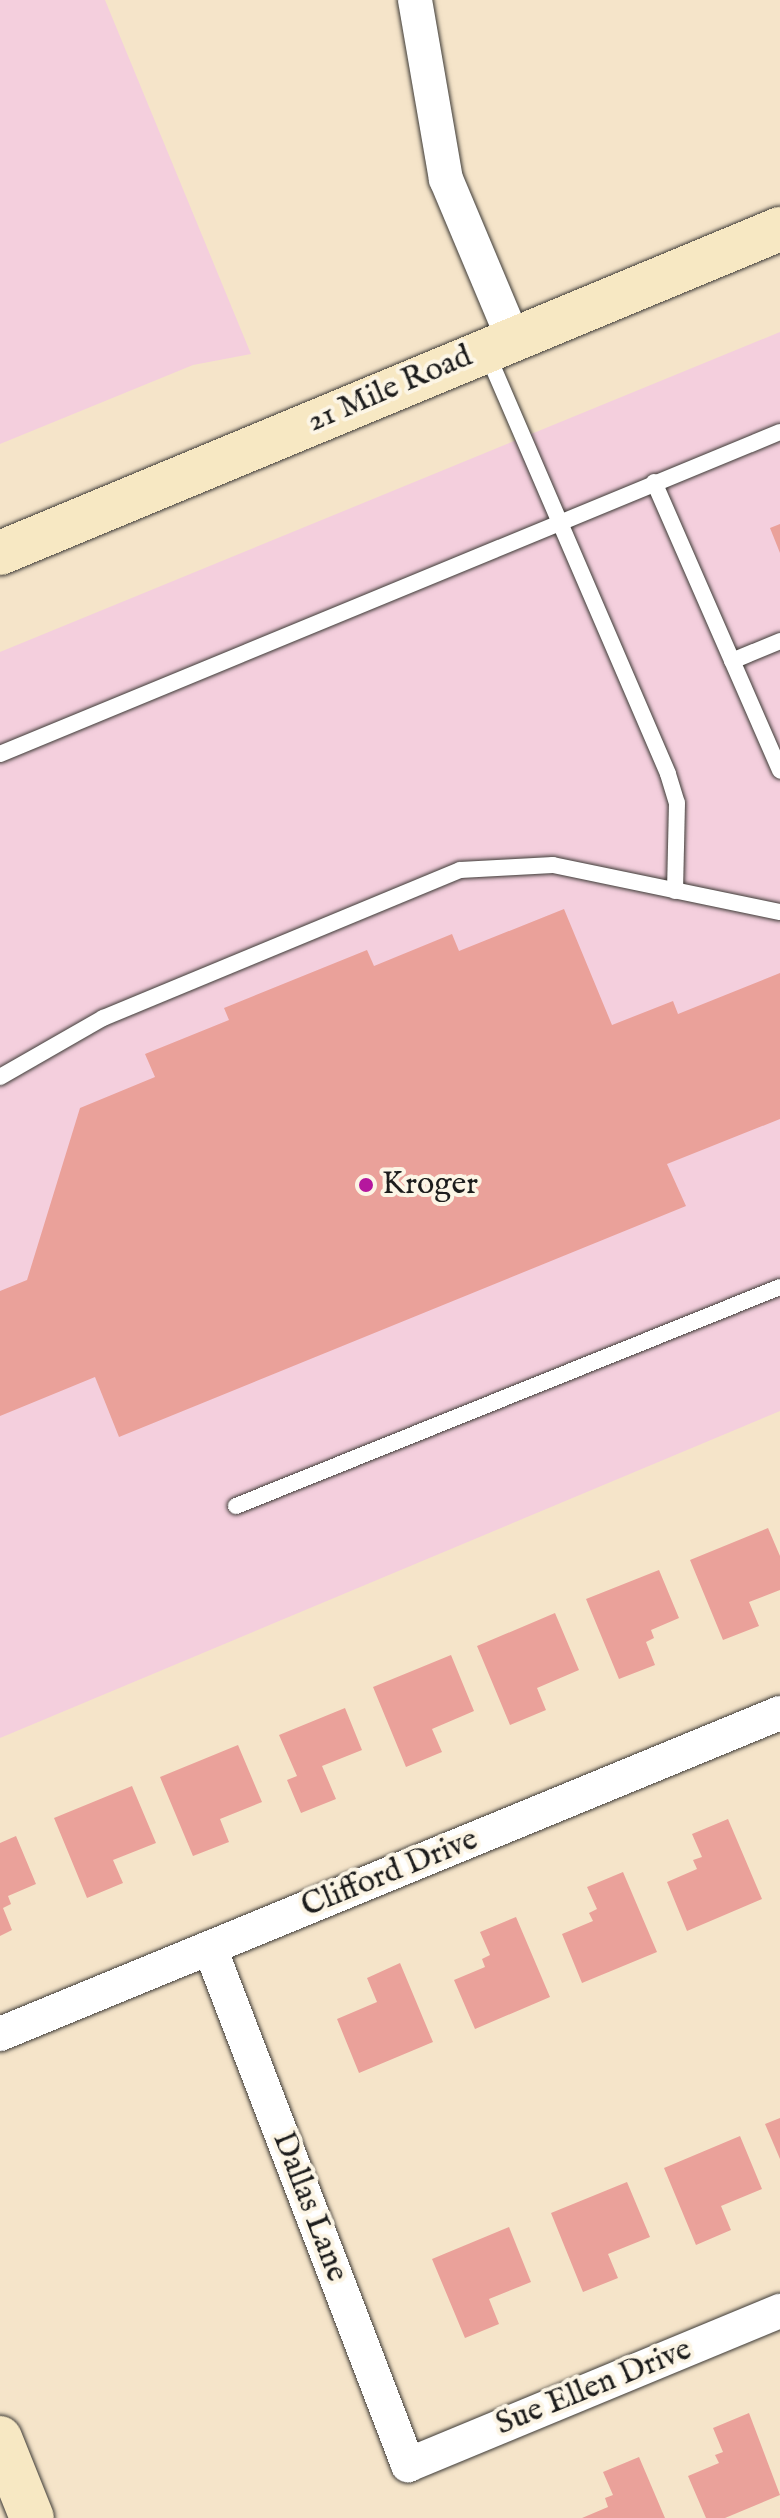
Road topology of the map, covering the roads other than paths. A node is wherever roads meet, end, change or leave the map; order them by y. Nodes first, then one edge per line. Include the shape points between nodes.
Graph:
1 (415, 0) edge
2 (780, 229) edge
3 (500, 344) junction
4 (780, 432) edge
5 (654, 482) junction
6 (561, 522) junction
7 (0, 553) edge
8 (780, 641) edge
9 (732, 661) junction
10 (0, 754) edge
11 (780, 771) edge
12 (675, 891) junction
13 (780, 912) edge
14 (1, 1072) edge
15 (780, 1287) edge
16 (236, 1506) dead end
17 (780, 1713) edge
18 (210, 1948) junction
19 (0, 2034) edge
20 (780, 2311) edge
21 (0, 2438) edge
22 (408, 2465) joint
23 (32, 2518) edge

1 - 3 street via 446,179
2 - 3 street, 21 Mile Road
3 - 6 lane
3 - 7 street, 21 Mile Road
4 - 5 lane
5 - 6 lane
5 - 9 lane
6 - 10 lane
6 - 12 lane via 677,803
8 - 9 lane
9 - 11 lane
12 - 13 lane
12 - 14 lane via 553,865 460,870 103,1018
15 - 16 lane
17 - 18 street, Clifford Drive
18 - 19 street, Clifford Drive
18 - 22 street, Dallas Lane
20 - 22 street, Sue Ellen Drive
21 - 23 street

